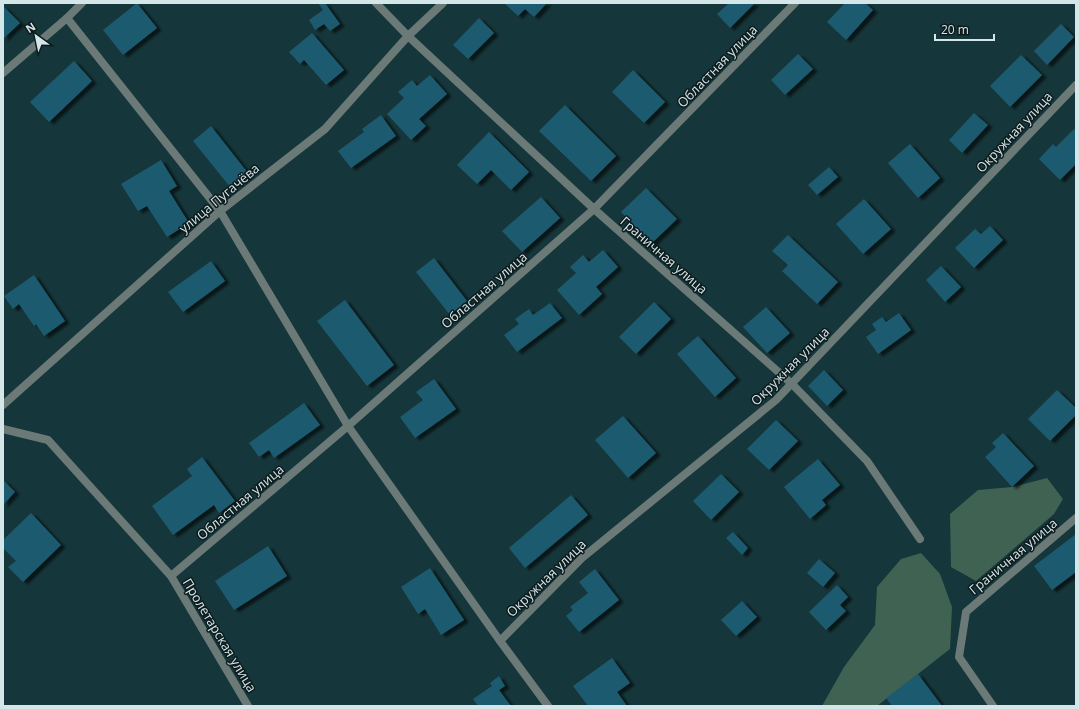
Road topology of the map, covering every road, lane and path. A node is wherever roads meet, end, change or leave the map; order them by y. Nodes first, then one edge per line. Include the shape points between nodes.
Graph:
1 (82, 3) edge
2 (376, 3) edge
3 (443, 3) edge
4 (795, 3) edge
5 (67, 18) junction
6 (408, 36) junction
7 (3, 73) edge
8 (1076, 85) edge
9 (594, 209) junction
10 (220, 210) junction
11 (792, 384) junction
12 (3, 405) edge
13 (348, 426) junction
14 (3, 429) edge
15 (1076, 518) edge
16 (920, 539) dead end
17 (171, 576) junction
18 (500, 641) junction
19 (248, 706) edge
20 (548, 706) edge
21 (993, 706) edge

1 - 5 street
2 - 6 street, Граничная улица
3 - 6 street, улица Пугачёва
4 - 9 street, Областная улица
5 - 7 street
5 - 10 street
6 - 9 street, Граничная улица
6 - 10 street, улица Пугачёва via 325,129
8 - 11 street, Окружная улица
9 - 11 street, Граничная улица
9 - 13 street, Областная улица
10 - 12 street, улица Пугачёва
10 - 13 street
11 - 16 street, Граничная улица via 867,460
11 - 18 street, Окружная улица via 776,400 582,558
13 - 17 street, Областная улица
13 - 18 street
14 - 17 street, Пролетарская улица via 48,440
15 - 21 street, Граничная улица via 966,612 960,656
17 - 19 street, Пролетарская улица
18 - 20 street

